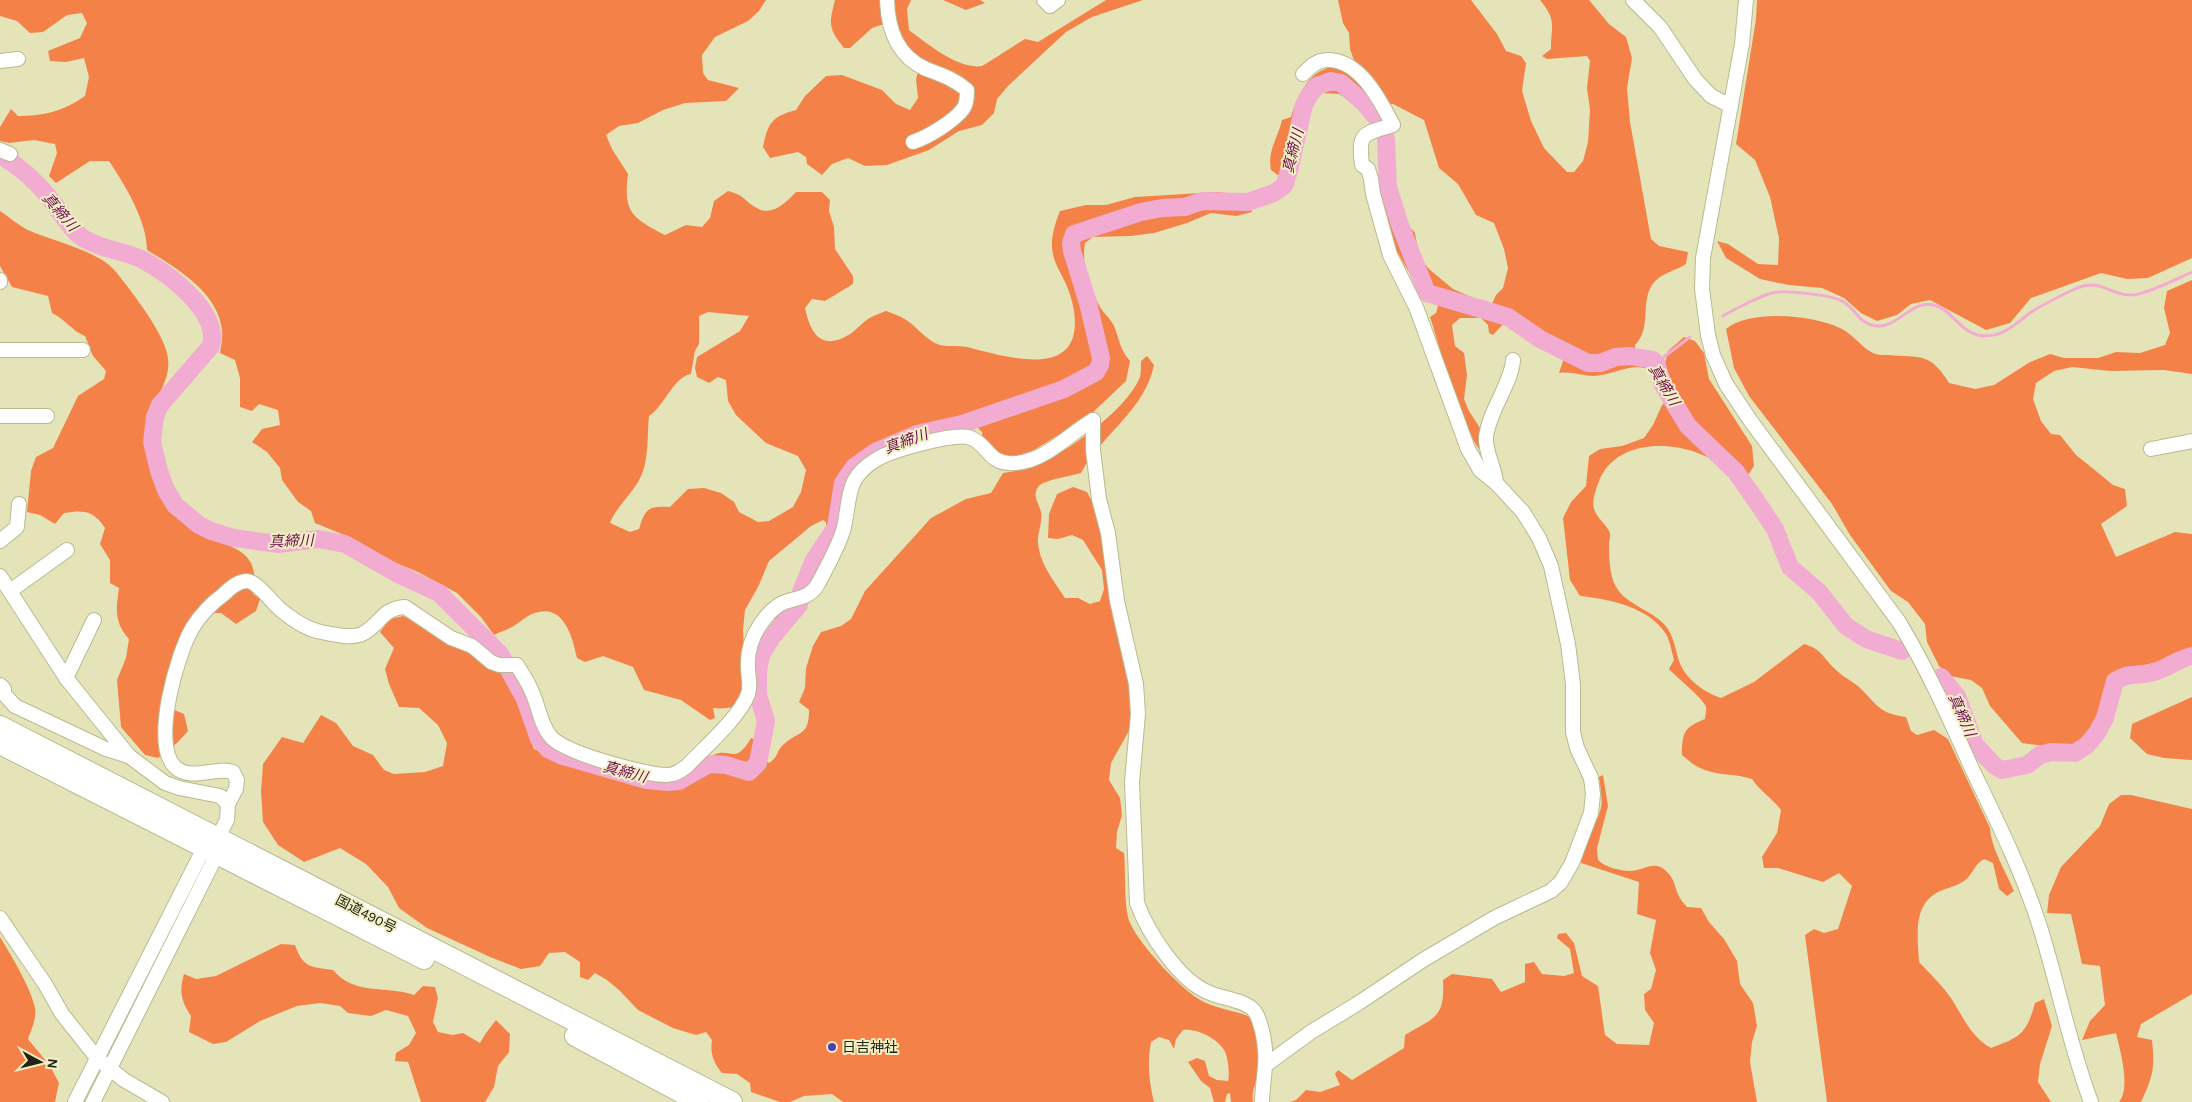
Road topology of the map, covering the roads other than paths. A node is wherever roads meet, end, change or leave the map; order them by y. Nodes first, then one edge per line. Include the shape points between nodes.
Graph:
1 (887, 0) edge
2 (1044, 0) edge
3 (1058, 0) edge
4 (1633, 0) edge
5 (1746, 0) edge
6 (18, 59) dead end
7 (0, 61) edge
8 (1303, 74) dead end
9 (1731, 106) junction
10 (913, 142) dead end
11 (0, 350) edge
12 (83, 350) dead end
13 (1513, 360) dead end
14 (0, 416) edge
15 (47, 416) dead end
16 (2192, 441) edge
17 (2151, 449) dead end
18 (1496, 483) junction
19 (19, 504) dead end
20 (0, 541) edge
21 (68, 550) dead end
22 (0, 576) edge
23 (10, 592) junction
24 (94, 620) dead end
25 (66, 678) junction
26 (0, 684) edge
27 (0, 726) edge
28 (0, 744) edge
29 (129, 756) junction
30 (228, 804) junction
31 (213, 846) junction
32 (0, 918) edge
33 (97, 1058) junction
34 (1267, 1064) junction
35 (110, 1069) junction
36 (697, 1098) edge
37 (75, 1102) edge
38 (93, 1102) edge
39 (162, 1102) edge
40 (732, 1102) edge
41 (1262, 1102) edge
42 (2091, 1102) edge

1 - 10 street via 890,29 902,52 914,62 945,75 967,90 963,110 934,132
2 - 3 street via 1050,6
4 - 9 street via 1660,27 1695,79 1711,96
5 - 9 street
6 - 7 street
8 - 18 street via 1313,64 1326,59 1344,63 1358,73 1371,89 1393,125 1364,135 1360,143 1362,164 1368,169 1390,255 1416,307 1468,449 1480,470
9 - 42 street via 1703,258 1702,289 1713,355 1740,406 1899,622 1917,652 2001,826 2029,893
11 - 12 street
13 - 18 street via 1486,439
14 - 15 street
16 - 17 street
18 - 34 street via 1523,512 1539,538 1558,590 1573,684 1573,732 1591,778 1593,794 1592,813 1583,836 1562,882 1552,891 1494,918 1423,960
19 - 20 street via 16,527
21 - 23 street
22 - 23 street
23 - 25 street
24 - 25 street
25 - 29 street
26 - 29 street via 15,706
27 - 31 highway, 国道490号
28 - 31 highway, 国道490号
29 - 30 street via 166,783 220,796
30 - 31 street via 227,820
30 - 34 street via 236,789 237,780 233,772 203,774 177,769 168,759 165,742 170,686 179,656 193,627 211,604 237,584 254,583 293,619 322,632 361,634 387,611 405,607 451,638 472,646 491,662 517,665 548,732 565,747 641,772 668,776 678,773 742,706 748,693 750,643 774,608 811,593 818,583 844,529 849,491 860,472 878,458 922,444 964,436 975,440 1000,462 1030,461 1093,420 1099,499 1108,533 1116,601 1136,684 1138,714 1132,782 1137,903 1155,939 1192,984 1249,1006 1256,1012 1266,1047
31 - 33 street
31 - 35 street
31 - 36 highway, 国道490号
32 - 33 street via 62,1014
33 - 35 street
33 - 37 street
34 - 41 street
35 - 38 street
35 - 39 street
36 - 40 highway, 国道490号

